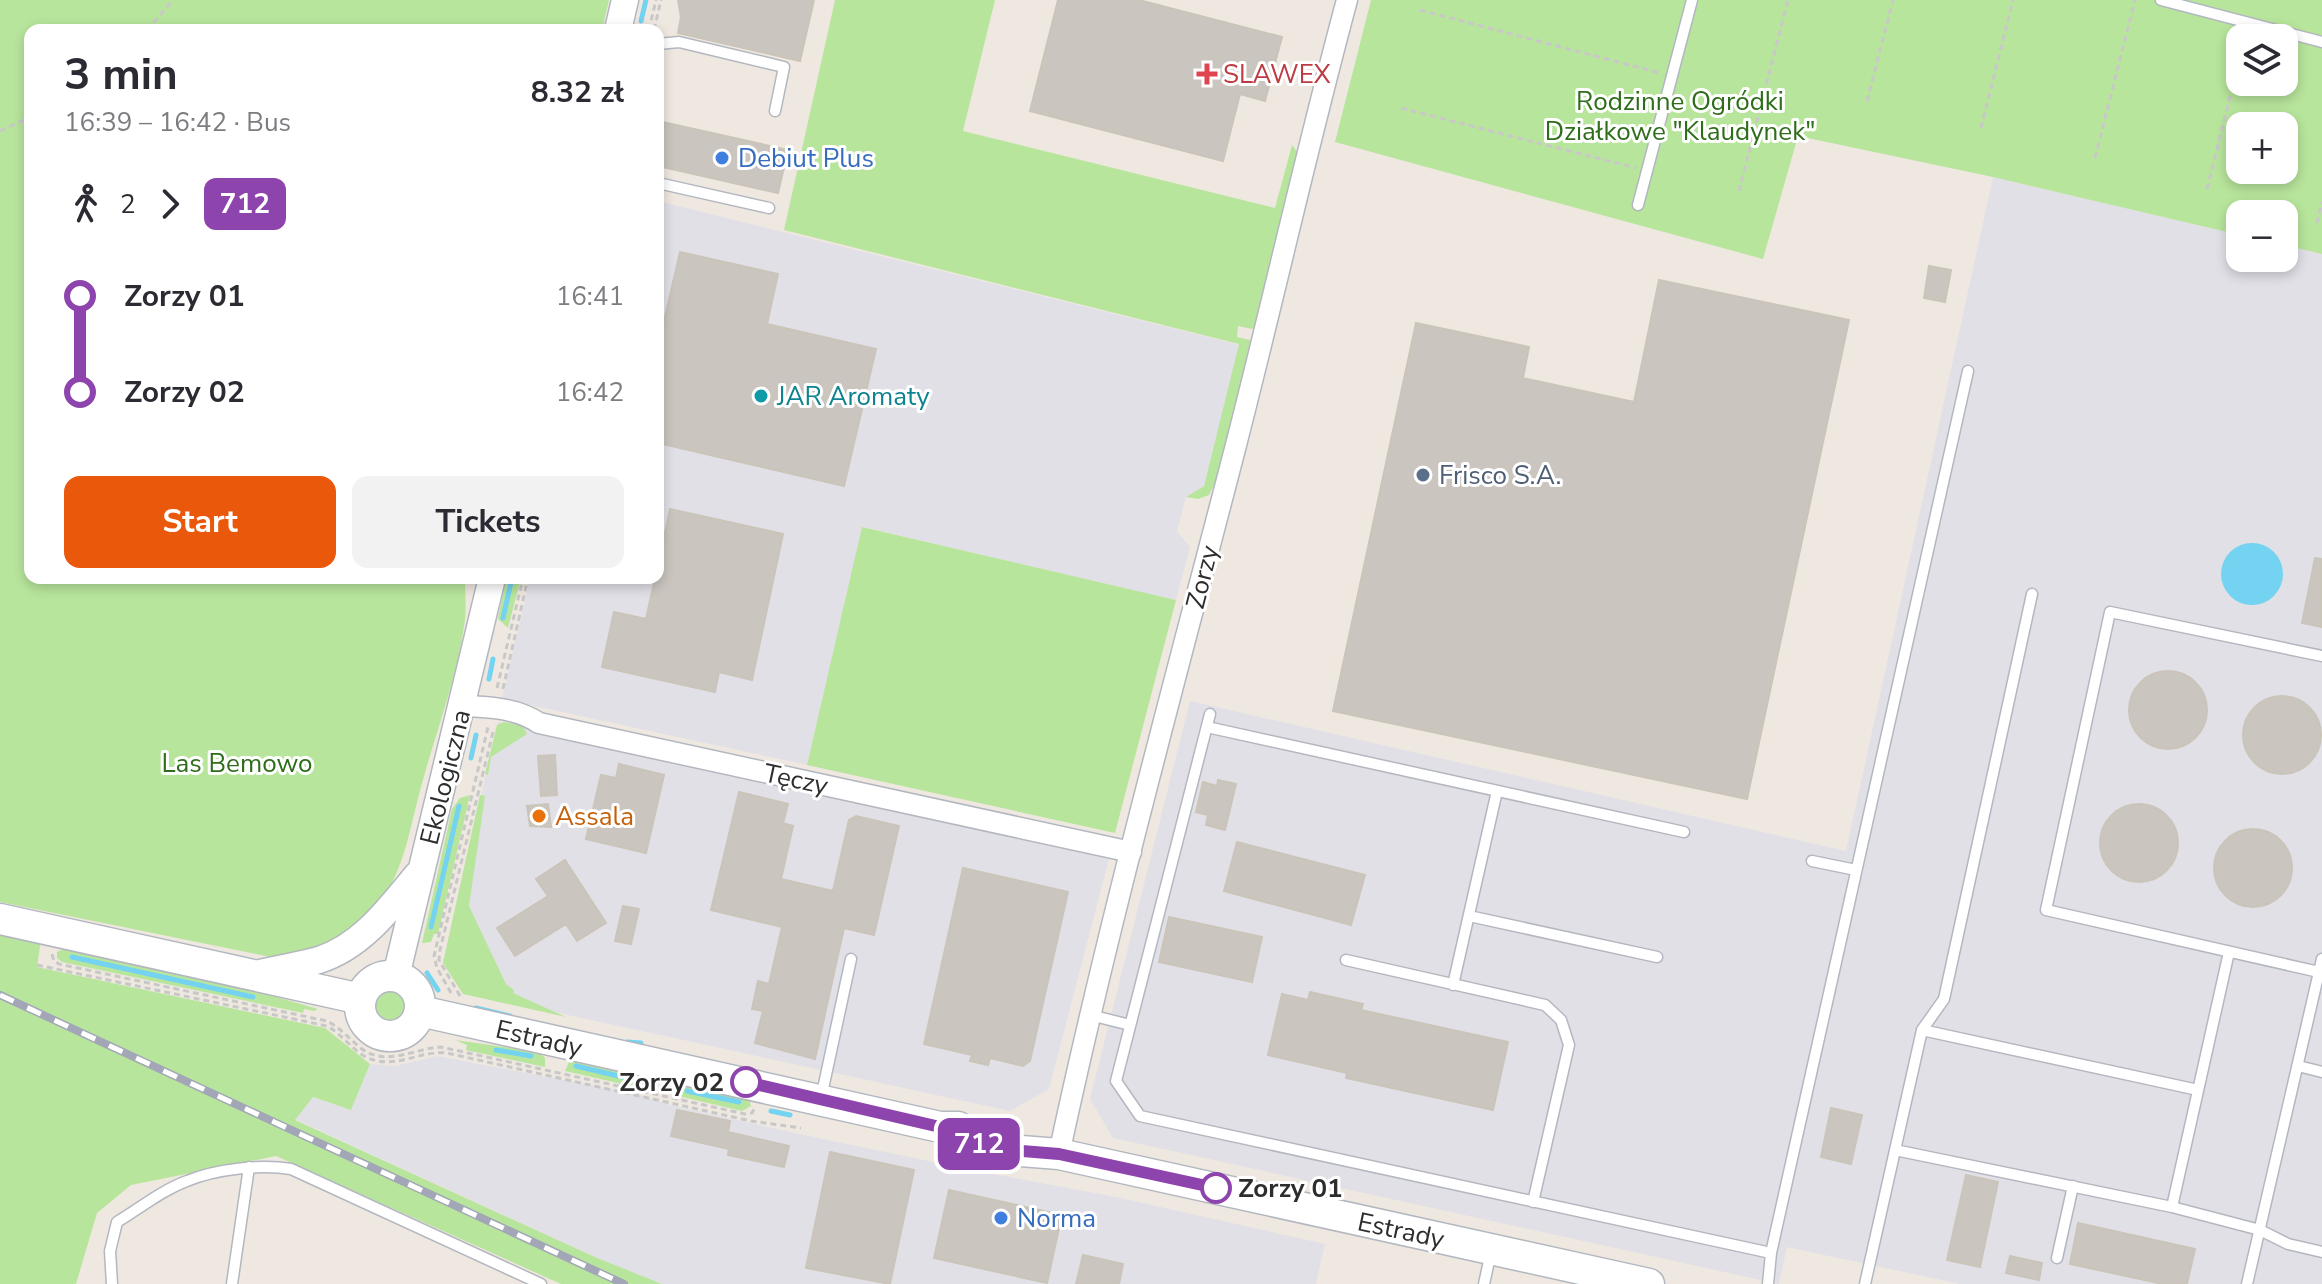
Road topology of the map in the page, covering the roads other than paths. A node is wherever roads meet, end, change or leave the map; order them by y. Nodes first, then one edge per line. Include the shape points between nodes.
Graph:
1 (625, 0) edge
2 (1347, 0) edge
3 (1692, 0) edge
4 (2161, 0) edge
5 (619, 24) edge
6 (2322, 42) edge
7 (664, 43) edge
8 (775, 111) dead end
9 (664, 184) edge
10 (1638, 205) dead end
11 (769, 208) dead end
12 (1968, 371) dead end
13 (491, 584) edge
14 (2032, 594) dead end
15 (2322, 656) edge
16 (463, 706) junction
17 (1210, 714) dead end
18 (1207, 727) junction
19 (1497, 791) junction
20 (1684, 832) dead end
21 (1131, 852) junction
22 (1812, 861) dead end
23 (422, 870) junction
24 (1856, 870) junction
25 (1469, 916) junction
26 (0, 919) edge
27 (2229, 952) junction
28 (401, 956) junction
29 (1657, 957) dead end
30 (851, 959) dead end
31 (2322, 959) edge
32 (1346, 960) dead end
33 (2319, 972) junction
34 (252, 975) junction
35 (1453, 985) junction
36 (337, 1001) junction
37 (420, 1011) junction
38 (1090, 1015) junction
39 (1130, 1025) junction
40 (1922, 1030) junction
41 (2298, 1066) junction
42 (2322, 1072) edge
43 (2198, 1090) junction
44 (821, 1100) junction
45 (1895, 1150) junction
46 (1059, 1154) junction
47 (249, 1167) junction
48 (2073, 1186) junction
49 (1533, 1202) junction
50 (2172, 1207) junction
51 (2260, 1230) junction
52 (1491, 1250) junction
53 (2322, 1252) edge
54 (1771, 1253) junction
55 (2057, 1258) dead end
56 (112, 1284) edge
57 (232, 1284) edge
58 (541, 1284) edge
59 (1484, 1284) edge
60 (1649, 1284) edge
61 (1768, 1284) edge
62 (1865, 1284) edge
63 (2247, 1284) edge

1 - 5 street
2 - 21 street, Zorzy
3 - 10 lane
4 - 6 lane
7 - 8 lane via 679,42 784,67
9 - 11 lane
12 - 24 lane
13 - 16 street, Ekologiczna
14 - 40 lane via 1944,999
15 - 27 lane via 2110,612 2046,910
16 - 21 street, Tęczy via 525,714 539,723
16 - 23 street, Ekologiczna
17 - 18 lane
18 - 19 lane
18 - 39 lane
19 - 20 lane
19 - 25 lane
21 - 38 street, Zorzy
22 - 24 lane
23 - 28 street, Ekologiczna
23 - 34 street via 375,925 344,948 319,960
24 - 54 lane
25 - 29 lane
25 - 35 lane
26 - 34 main road
27 - 33 lane
27 - 43 lane
28 - 36 main road via 380,977
28 - 37 main road
30 - 44 lane
31 - 33 lane
32 - 35 lane
33 - 41 lane
34 - 36 main road
35 - 49 lane via 1545,1005 1561,1020 1569,1045
36 - 37 main road via 360,1011 364,1023 384,1036 407,1031
37 - 44 main road, Estrady
38 - 39 lane
38 - 46 street, Zorzy
39 - 49 lane via 1116,1081 1140,1116
40 - 43 lane
40 - 45 lane
41 - 42 lane
41 - 51 lane
43 - 50 lane
44 - 46 main road, Estrady via 940,1127 1001,1131
45 - 48 lane
45 - 62 lane
46 - 52 main road, Estrady
47 - 56 lane via 187,1181 117,1222 110,1251
47 - 57 lane
47 - 58 lane via 291,1169
48 - 50 lane
48 - 55 lane
49 - 54 lane
50 - 51 lane
51 - 53 lane
51 - 63 lane
52 - 59 lane
52 - 60 main road, Estrady
54 - 61 lane

